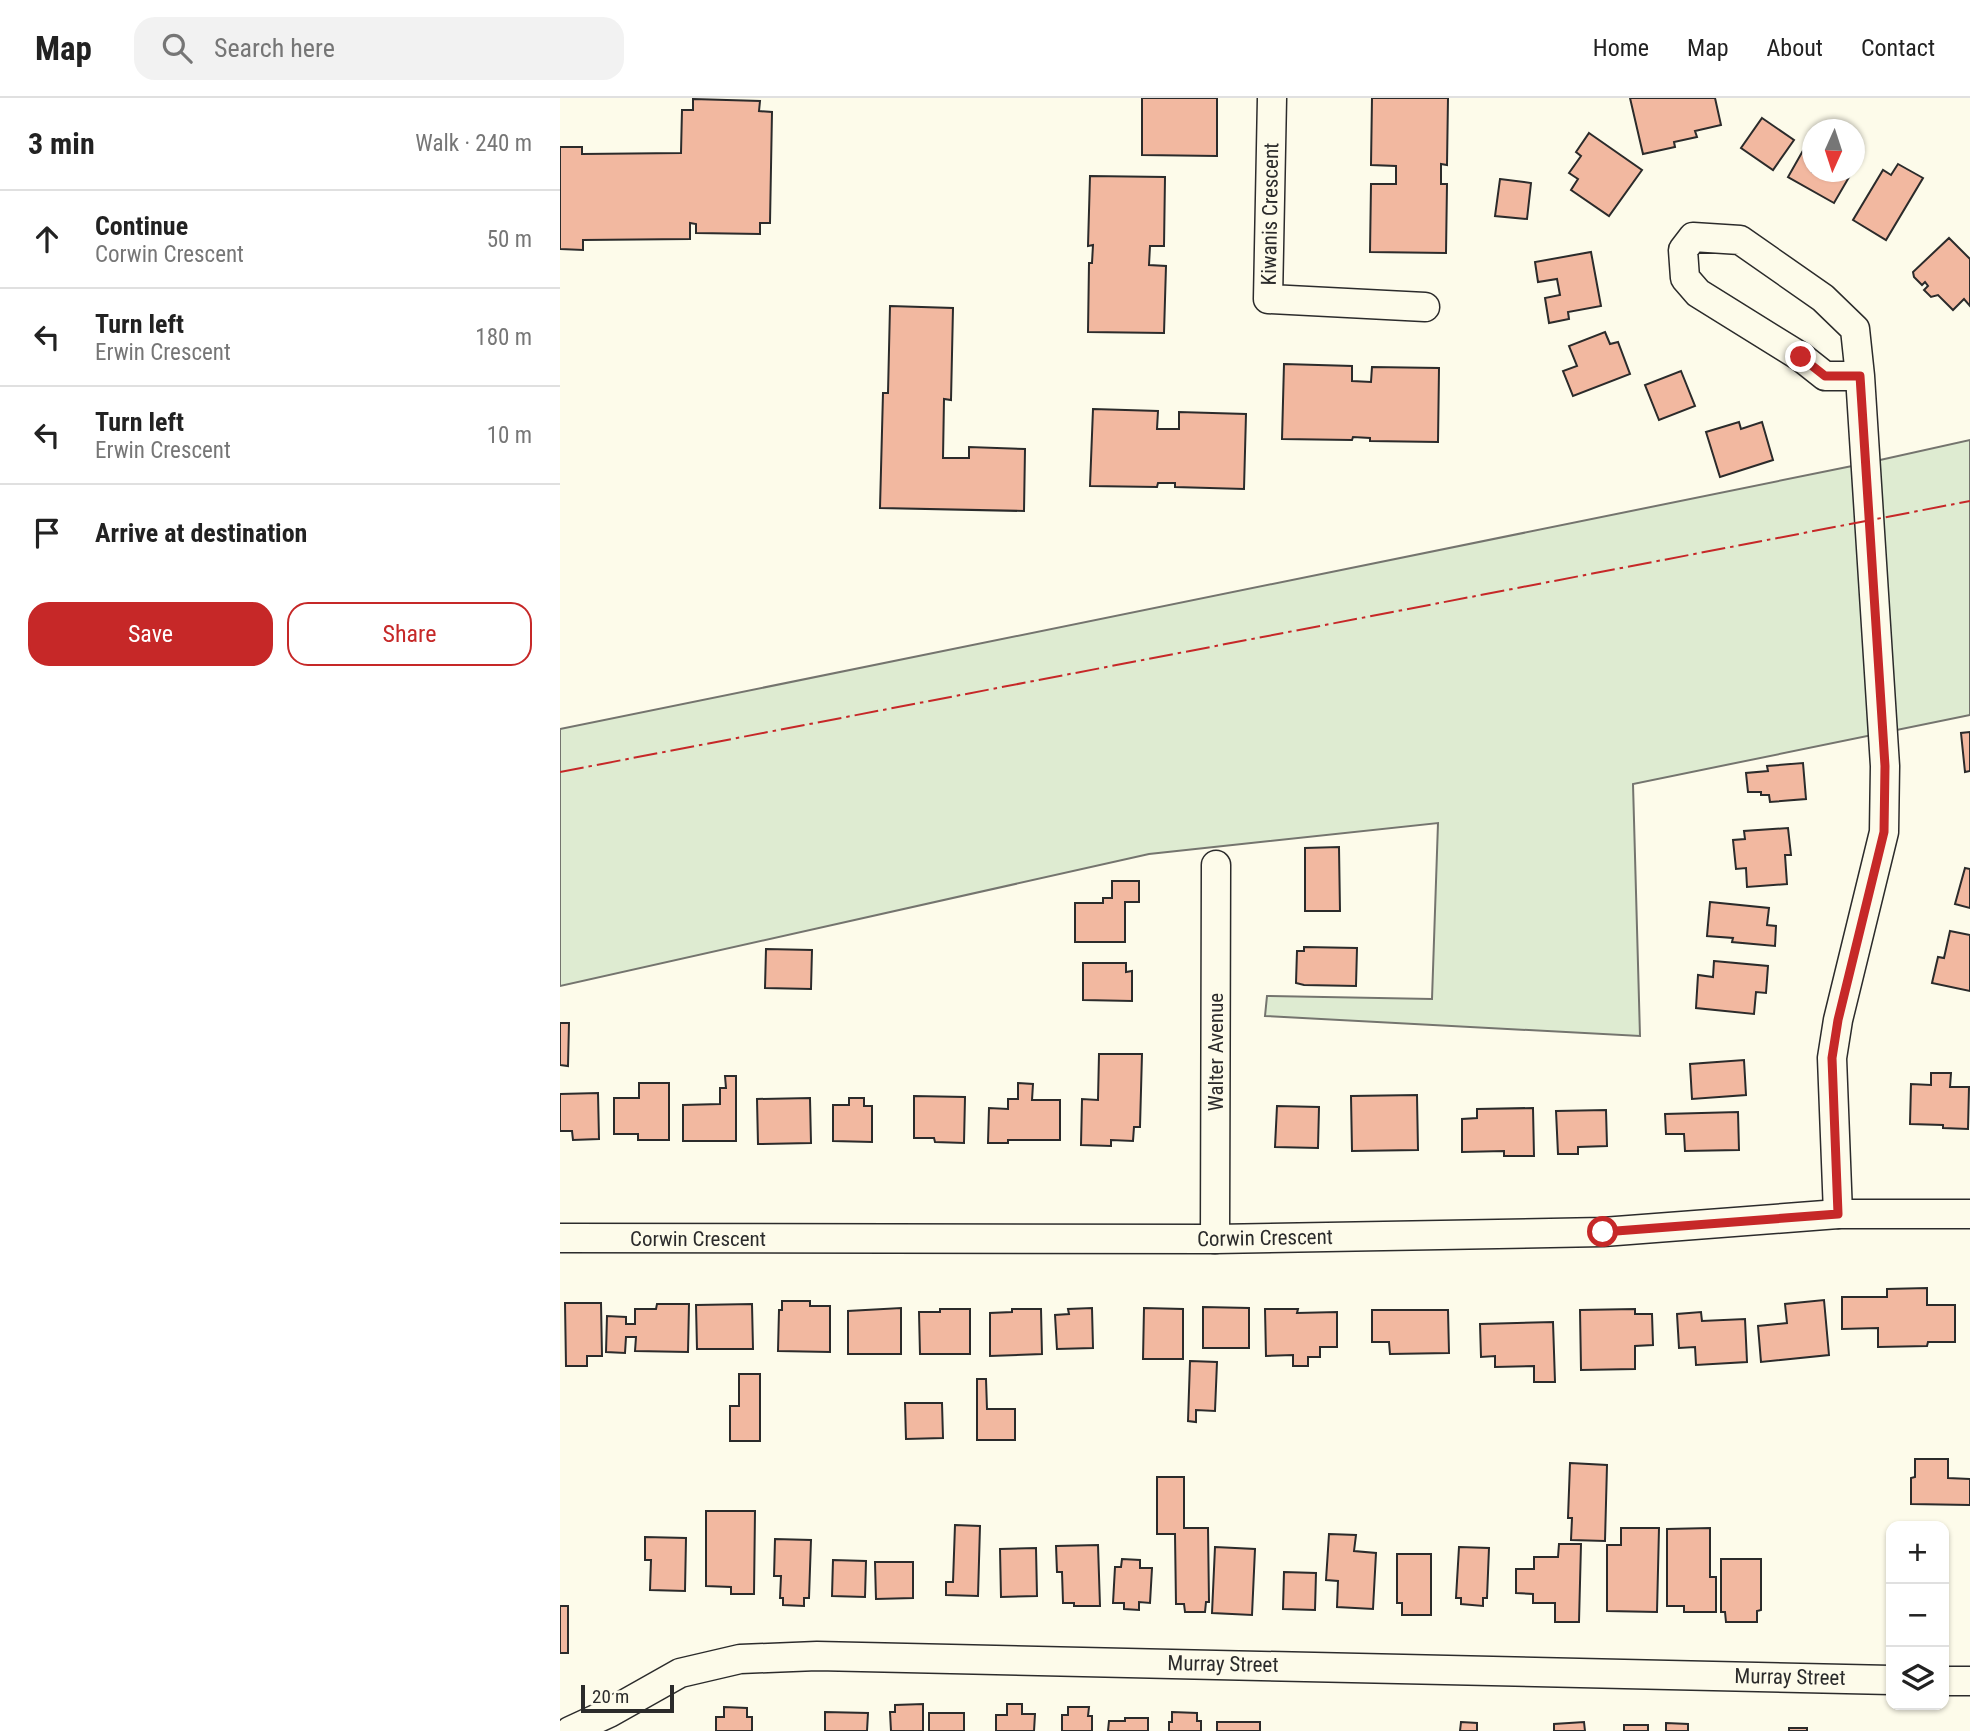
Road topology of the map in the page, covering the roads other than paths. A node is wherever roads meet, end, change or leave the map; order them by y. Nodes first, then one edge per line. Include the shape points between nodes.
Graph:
1 (1272, 98) edge
2 (1425, 307) dead end
3 (1860, 376) junction
4 (1216, 864) dead end
5 (1838, 1214) junction
6 (1970, 1214) edge
7 (560, 1238) edge
8 (1215, 1239) junction
9 (1886, 1680) edge
10 (1949, 1681) edge
11 (1970, 1681) edge
12 (570, 1731) edge

1 - 2 street, Kiwanis Crescent via 1268,299
3 - 3 street via 1855,329 1823,298 1740,240 1693,237 1683,250 1684,269 1685,278 1698,293 1825,376
3 - 5 street via 1885,766 1884,832 1832,1058
4 - 8 street, Walter Avenue
5 - 6 street, Corwin Crescent
5 - 8 street, Corwin Crescent via 1603,1232
7 - 8 street, Corwin Crescent
9 - 12 street, Murray Street via 817,1656 740,1659 680,1673
10 - 11 street

